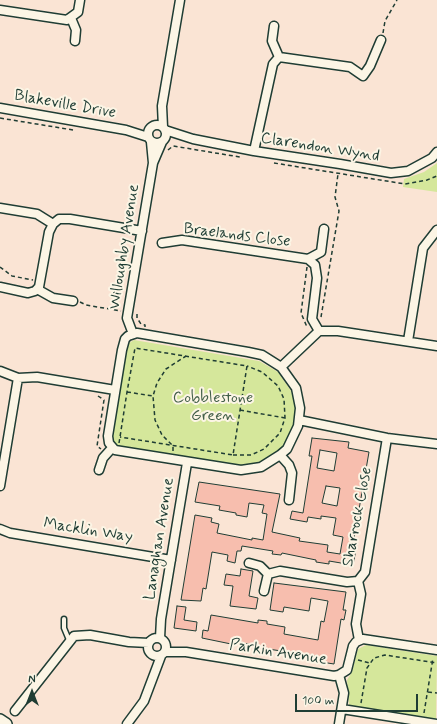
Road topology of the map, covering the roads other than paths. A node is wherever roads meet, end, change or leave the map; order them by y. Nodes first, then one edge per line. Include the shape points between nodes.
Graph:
1 (80, 0) edge
2 (180, 0) edge
3 (0, 10) edge
4 (70, 18) junction
5 (274, 26) dead end
6 (381, 40) road end
7 (75, 41) dead end
8 (279, 57) junction
9 (162, 106) junction
10 (0, 108) edge
11 (164, 128) junction
12 (150, 134) junction
13 (193, 139) junction
14 (164, 140) junction
15 (254, 151) junction
16 (437, 152) edge
17 (153, 163) junction
18 (0, 208) edge
19 (53, 224) junction
20 (324, 229) dead end
21 (437, 230) edge
22 (142, 231) junction
23 (162, 243) dead end
24 (308, 261) junction
25 (0, 287) edge
26 (37, 290) junction
27 (73, 301) dead end
28 (319, 331) junction
29 (133, 334) junction
30 (408, 341) junction
31 (437, 346) edge
32 (281, 367) junction
33 (0, 371) edge
34 (18, 378) junction
35 (115, 390) junction
36 (299, 420) junction
37 (387, 438) junction
38 (437, 444) edge
39 (112, 448) junction
40 (280, 455) junction
41 (187, 463) junction
42 (99, 470) dead end
43 (0, 486) edge
44 (289, 500) dead end
45 (0, 530) edge
46 (171, 560) junction
47 (249, 563) dead end
48 (268, 574) junction
49 (358, 581) junction
50 (264, 591) dead end
51 (64, 619) dead end
52 (69, 640) junction
53 (359, 640) junction
54 (157, 647) junction
55 (435, 650) edge
56 (339, 675) junction
57 (342, 709) junction
58 (14, 711) dead end
59 (0, 720) edge
60 (6, 724) edge
61 (127, 724) edge
62 (339, 724) edge
63 (437, 724) edge

1 - 4 street via 78,12
2 - 9 street
3 - 4 street via 67,20
4 - 7 street via 76,30
5 - 8 street via 272,41
6 - 8 street via 363,76 350,68
8 - 15 street via 273,64
9 - 11 street, Willoughby Avenue
9 - 12 street
10 - 12 street, Blakeville Drive
11 - 12 street, Clarendon Wynd via 158,125
11 - 13 street, Clarendon Wynd
11 - 14 street, Willoughby Avenue
12 - 14 street, Clarendon Wynd via 157,144
12 - 17 street, Willoughby Avenue
13 - 14 street, Clarendon Wynd
13 - 15 street, Clarendon Wynd
14 - 17 street, Willoughby Avenue
15 - 16 street, Clarendon Wynd via 391,174 408,171 432,158
17 - 22 street, Willoughby Avenue
18 - 19 street via 37,214
19 - 22 street via 59,219 70,219
19 - 26 street via 49,232 41,282
20 - 24 street, Braelands Close via 321,252
21 - 30 street via 423,248
22 - 29 street, Willoughby Avenue via 127,318
23 - 24 street, Braelands Close via 182,240
24 - 28 street, Braelands Close via 315,265 317,278 312,319
25 - 26 street via 28,293
26 - 27 street via 53,298
28 - 30 street via 338,331
28 - 32 street
29 - 32 street via 262,355
29 - 35 street via 128,336 123,344
30 - 31 street
32 - 36 street via 296,388 300,408
33 - 34 street
34 - 35 street via 37,377
34 - 43 street
35 - 39 street via 108,436
36 - 37 street
36 - 40 street via 292,440
37 - 38 street
37 - 49 street, Sharrock Close via 365,572
39 - 41 street
39 - 42 street via 103,458
40 - 41 street via 261,467 241,470
40 - 44 street via 292,473
41 - 46 street, Lanaghan Avenue
45 - 46 street, Macklin Way
46 - 54 street, Lanaghan Avenue
47 - 48 street via 260,566
48 - 49 street, Sharrock Close via 280,571 347,582
48 - 50 street
49 - 53 street via 361,594 356,624
51 - 52 lane via 64,628
52 - 54 street via 81,635
52 - 58 street
53 - 55 street via 367,638
53 - 56 street, Parkin Avenue via 353,646 347,670
54 - 56 street, Parkin Avenue
54 - 61 street, Lanaghan Avenue via 144,701
56 - 57 street via 344,693
57 - 62 street
57 - 63 street
59 - 60 street

